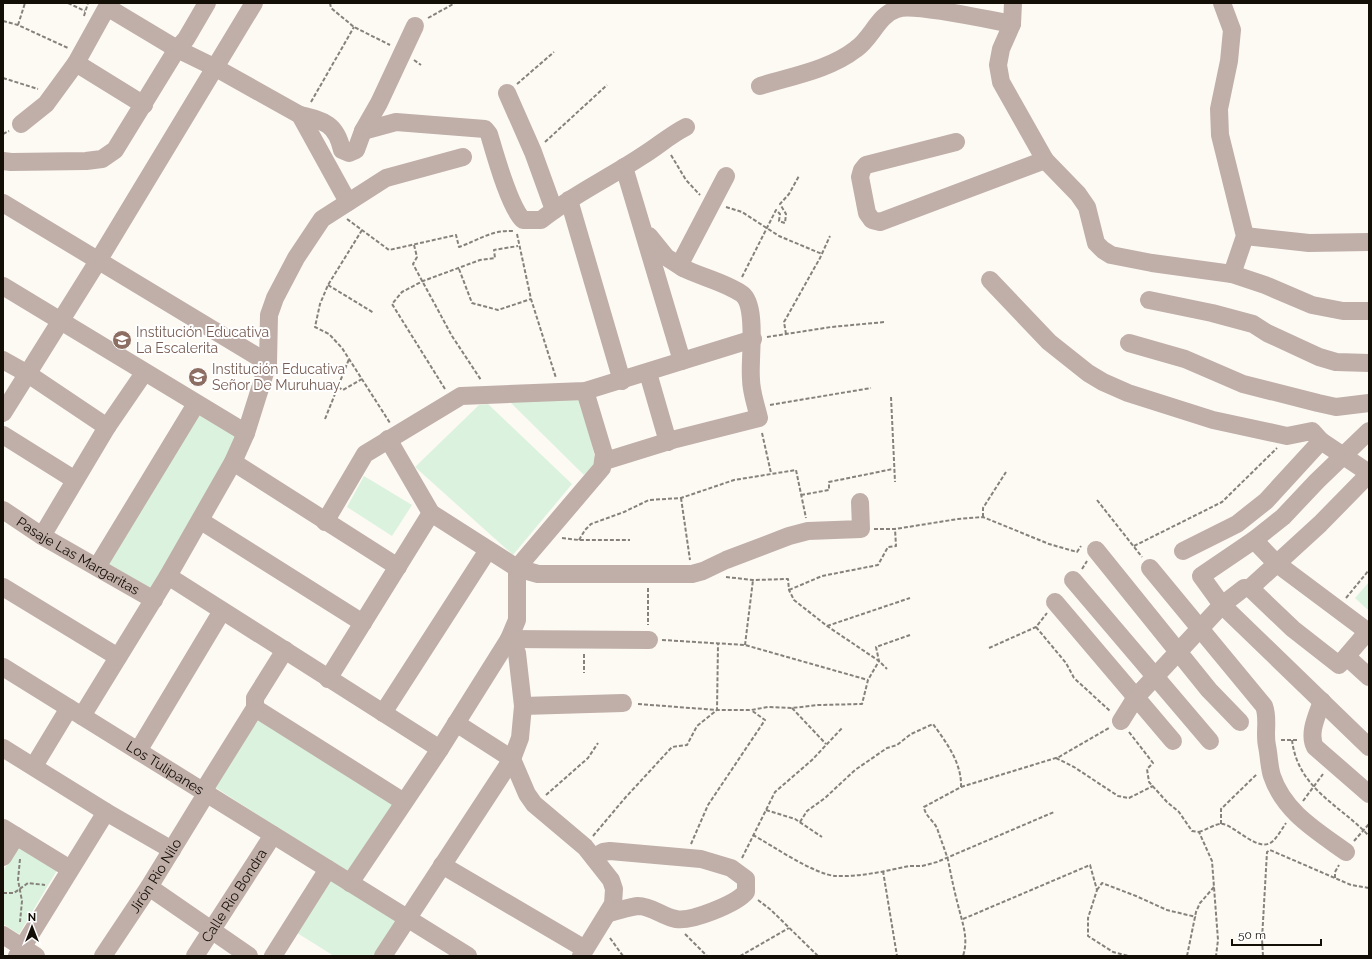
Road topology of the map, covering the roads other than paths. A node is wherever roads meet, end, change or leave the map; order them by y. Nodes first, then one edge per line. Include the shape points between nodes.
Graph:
1 (207, 3) edge
2 (254, 3) edge
3 (1013, 3) edge
4 (1222, 3) edge
5 (1012, 24) junction
6 (415, 26) road end
7 (177, 49) junction
8 (78, 58) junction
9 (216, 68) junction
10 (760, 86) dead end
11 (507, 93) road end
12 (144, 105) junction
13 (302, 115) junction
14 (21, 124) dead end
15 (686, 127) dead end
16 (363, 131) junction
17 (956, 142) dead end
18 (463, 157) dead end
19 (1045, 160) junction
20 (3, 161) edge
21 (624, 167) junction
22 (726, 176) dead end
23 (568, 200) junction
24 (3, 203) edge
25 (342, 206) junction
26 (554, 210) junction
27 (643, 229) junction
28 (1245, 236) junction
29 (1369, 242) edge
30 (98, 261) junction
31 (683, 268) junction
32 (1232, 274) junction
33 (990, 280) dead end
34 (3, 286) edge
35 (1149, 300) dead end
36 (1369, 311) edge
37 (61, 321) junction
38 (753, 339) junction
39 (1130, 343) dead end
40 (3, 360) edge
41 (682, 361) junction
42 (268, 363) junction
43 (1369, 363) edge
44 (648, 372) junction
45 (144, 373) junction
46 (28, 374) junction
47 (622, 381) junction
48 (585, 391) junction
49 (1369, 403) edge
50 (196, 404) junction
51 (3, 413) edge
52 (107, 427) junction
53 (1369, 431) edge
54 (246, 433) junction
55 (3, 435) edge
56 (393, 437) junction
57 (1321, 441) junction
58 (668, 442) junction
59 (1343, 456) junction
60 (605, 461) junction
61 (233, 462) junction
62 (1369, 473) edge
63 (75, 480) junction
64 (860, 502) dead end
65 (4, 513) edge
66 (430, 513) junction
67 (201, 521) junction
68 (325, 522) junction
69 (42, 536) junction
70 (1254, 540) junction
71 (488, 550) junction
72 (1096, 550) road end
73 (1183, 551) dead end
74 (1276, 563) junction
75 (97, 567) junction
76 (398, 567) junction
77 (517, 568) junction
78 (1150, 568) road end
79 (168, 576) junction
80 (1073, 580) dead end
81 (3, 587) edge
82 (1250, 588) junction
83 (154, 600) junction
84 (1055, 602) dead end
85 (1222, 605) junction
86 (222, 611) junction
87 (363, 623) junction
88 (1200, 628) junction
89 (1368, 631) edge
90 (509, 640) junction
91 (649, 640) road end
92 (284, 650) junction
93 (1180, 652) junction
94 (118, 657) junction
95 (1347, 657) junction
96 (3, 667) edge
97 (1156, 675) junction
98 (1369, 677) edge
99 (328, 679) junction
100 (1136, 697) junction
101 (1322, 702) junction
102 (623, 703) road end
103 (523, 706) junction
104 (255, 708) junction
105 (75, 712) junction
106 (383, 714) junction
107 (1120, 721) road end
108 (1240, 722) dead end
109 (456, 723) junction
110 (1173, 741) dead end
111 (1210, 741) dead end
112 (1369, 747) edge
113 (3, 748) edge
114 (440, 749) junction
115 (138, 751) junction
116 (512, 759) junction
117 (34, 766) junction
118 (206, 794) junction
119 (1369, 794) edge
120 (404, 802) junction
121 (106, 812) junction
122 (273, 835) junction
123 (10, 843) edge
124 (172, 850) junction
125 (590, 852) junction
126 (1346, 852) road end
127 (442, 865) junction
128 (70, 869) junction
129 (328, 869) junction
130 (350, 883) junction
131 (149, 887) junction
132 (407, 918) junction
133 (604, 919) junction
134 (211, 930) junction
135 (3, 935) edge
136 (25, 953) edge
137 (583, 953) edge
138 (103, 956) edge
139 (195, 956) edge
140 (249, 956) edge
141 (273, 956) edge
142 (383, 956) edge
143 (467, 956) edge

1 - 7 street via 186,39
2 - 9 street
3 - 5 street
4 - 28 street via 1232,30 1229,61 1219,109 1220,135
5 - 10 street via 916,8 898,8 881,19 857,49 837,61
5 - 19 street via 1001,50 998,65 1001,82
6 - 16 street
7 - 8 street via 107,7
7 - 9 street
7 - 12 street
8 - 12 street
8 - 14 street via 46,104
9 - 13 street
9 - 30 street
11 - 26 street via 533,152
12 - 20 street via 115,150 102,159
13 - 16 street via 323,121 338,136 342,150 349,153 356,150
13 - 25 street
15 - 21 street
16 - 26 street via 396,122 485,129 519,216 523,220 541,220
17 - 19 street via 866,165 860,177 867,214 872,220 880,222
18 - 25 street via 386,178
19 - 32 street via 1078,194 1087,207 1096,243 1111,255
21 - 23 street
21 - 27 street
22 - 31 street via 681,262
23 - 26 street
23 - 47 street
24 - 30 street
25 - 42 street via 322,219 296,258 275,298 269,315
27 - 31 street via 666,257
27 - 41 street
28 - 29 street via 1309,243
28 - 32 street
30 - 37 street
30 - 42 street
31 - 38 street via 743,295 747,301
32 - 36 street via 1265,284 1312,305 1343,312
33 - 57 street via 1049,342 1103,382 1128,393 1213,420 1287,436 1312,431
34 - 37 street
35 - 43 street via 1253,324 1319,357
37 - 45 street
37 - 46 street
38 - 41 street
38 - 58 street via 750,379 758,413
39 - 49 street via 1185,359 1243,384 1318,403 1336,407
40 - 46 street
41 - 44 street
42 - 54 street
44 - 47 street
44 - 58 street
45 - 50 street
45 - 52 street
46 - 51 street
46 - 52 street
47 - 48 street
48 - 56 street via 460,396
48 - 60 street
50 - 54 street
50 - 75 street
52 - 63 street
53 - 59 street
54 - 61 street
55 - 63 street
56 - 66 street
56 - 68 street via 365,454
57 - 59 street
57 - 73 street via 1266,501 1237,524
58 - 60 street
59 - 62 street
59 - 70 street via 1283,517
60 - 77 street via 599,473
61 - 67 street
61 - 68 street
62 - 74 street via 1320,524
63 - 69 street
64 - 77 street via 861,529 808,531 788,536 692,574 538,574
65 - 69 street, Pasaje Las Margaritas
66 - 71 street
66 - 76 street
67 - 79 street
67 - 87 street
68 - 76 street
69 - 75 street, Pasaje Las Margaritas
70 - 74 street
70 - 85 street via 1201,576
71 - 77 street
71 - 106 street
72 - 93 street
74 - 82 street
74 - 89 street
75 - 83 street, Pasaje Las Margaritas
76 - 87 street
77 - 90 street via 517,620
78 - 88 street
79 - 83 street
79 - 86 street
80 - 97 street
81 - 94 street
82 - 85 street via 1244,588
82 - 95 street via 1293,629 1339,665
83 - 94 street
84 - 100 street
85 - 88 street
85 - 101 street
86 - 92 street
86 - 115 street
87 - 99 street
88 - 93 street
88 - 126 street via 1264,706 1267,714 1266,739 1269,760 1278,792 1294,812
89 - 95 street
90 - 91 street
90 - 103 street via 514,643 517,653
90 - 109 street
92 - 99 street
92 - 104 street, Jirón Rio Nilo via 255,698
93 - 97 street
93 - 108 street via 1209,690
94 - 105 street
95 - 98 street
96 - 105 street, Los Tulipanes
97 - 100 street
97 - 111 street
99 - 106 street
100 - 107 street
100 - 110 street
101 - 112 street
101 - 119 street via 1312,731 1315,747
102 - 103 street
103 - 116 street via 520,738
104 - 118 street, Jirón Rio Nilo via 207,785
104 - 120 street
105 - 115 street, Los Tulipanes
105 - 117 street
106 - 114 street
109 - 114 street
109 - 116 street
113 - 117 street
114 - 120 street
115 - 118 street, Los Tulipanes
116 - 125 street via 534,804
116 - 127 street
117 - 121 street
118 - 122 street, Los Tulipanes
118 - 124 street, Jirón Rio Nilo
120 - 130 street
121 - 124 street
121 - 128 street
122 - 129 street, Los Tulipanes
122 - 134 street, Calle Rio Bondra
123 - 128 street
124 - 131 street, Jirón Rio Nilo
125 - 133 street via 611,880 614,889 613,904
125 - 133 street via 686,856 721,864 746,879 746,892 738,900 690,919 677,920 639,906
127 - 132 street
127 - 137 street
128 - 136 street
129 - 130 street, Los Tulipanes
129 - 141 street
130 - 132 street, Los Tulipanes
131 - 134 street
131 - 138 street, Jirón Rio Nilo
132 - 142 street
132 - 143 street, Los Tulipanes
133 - 137 street
134 - 139 street, Calle Rio Bondra
134 - 140 street
135 - 136 street

